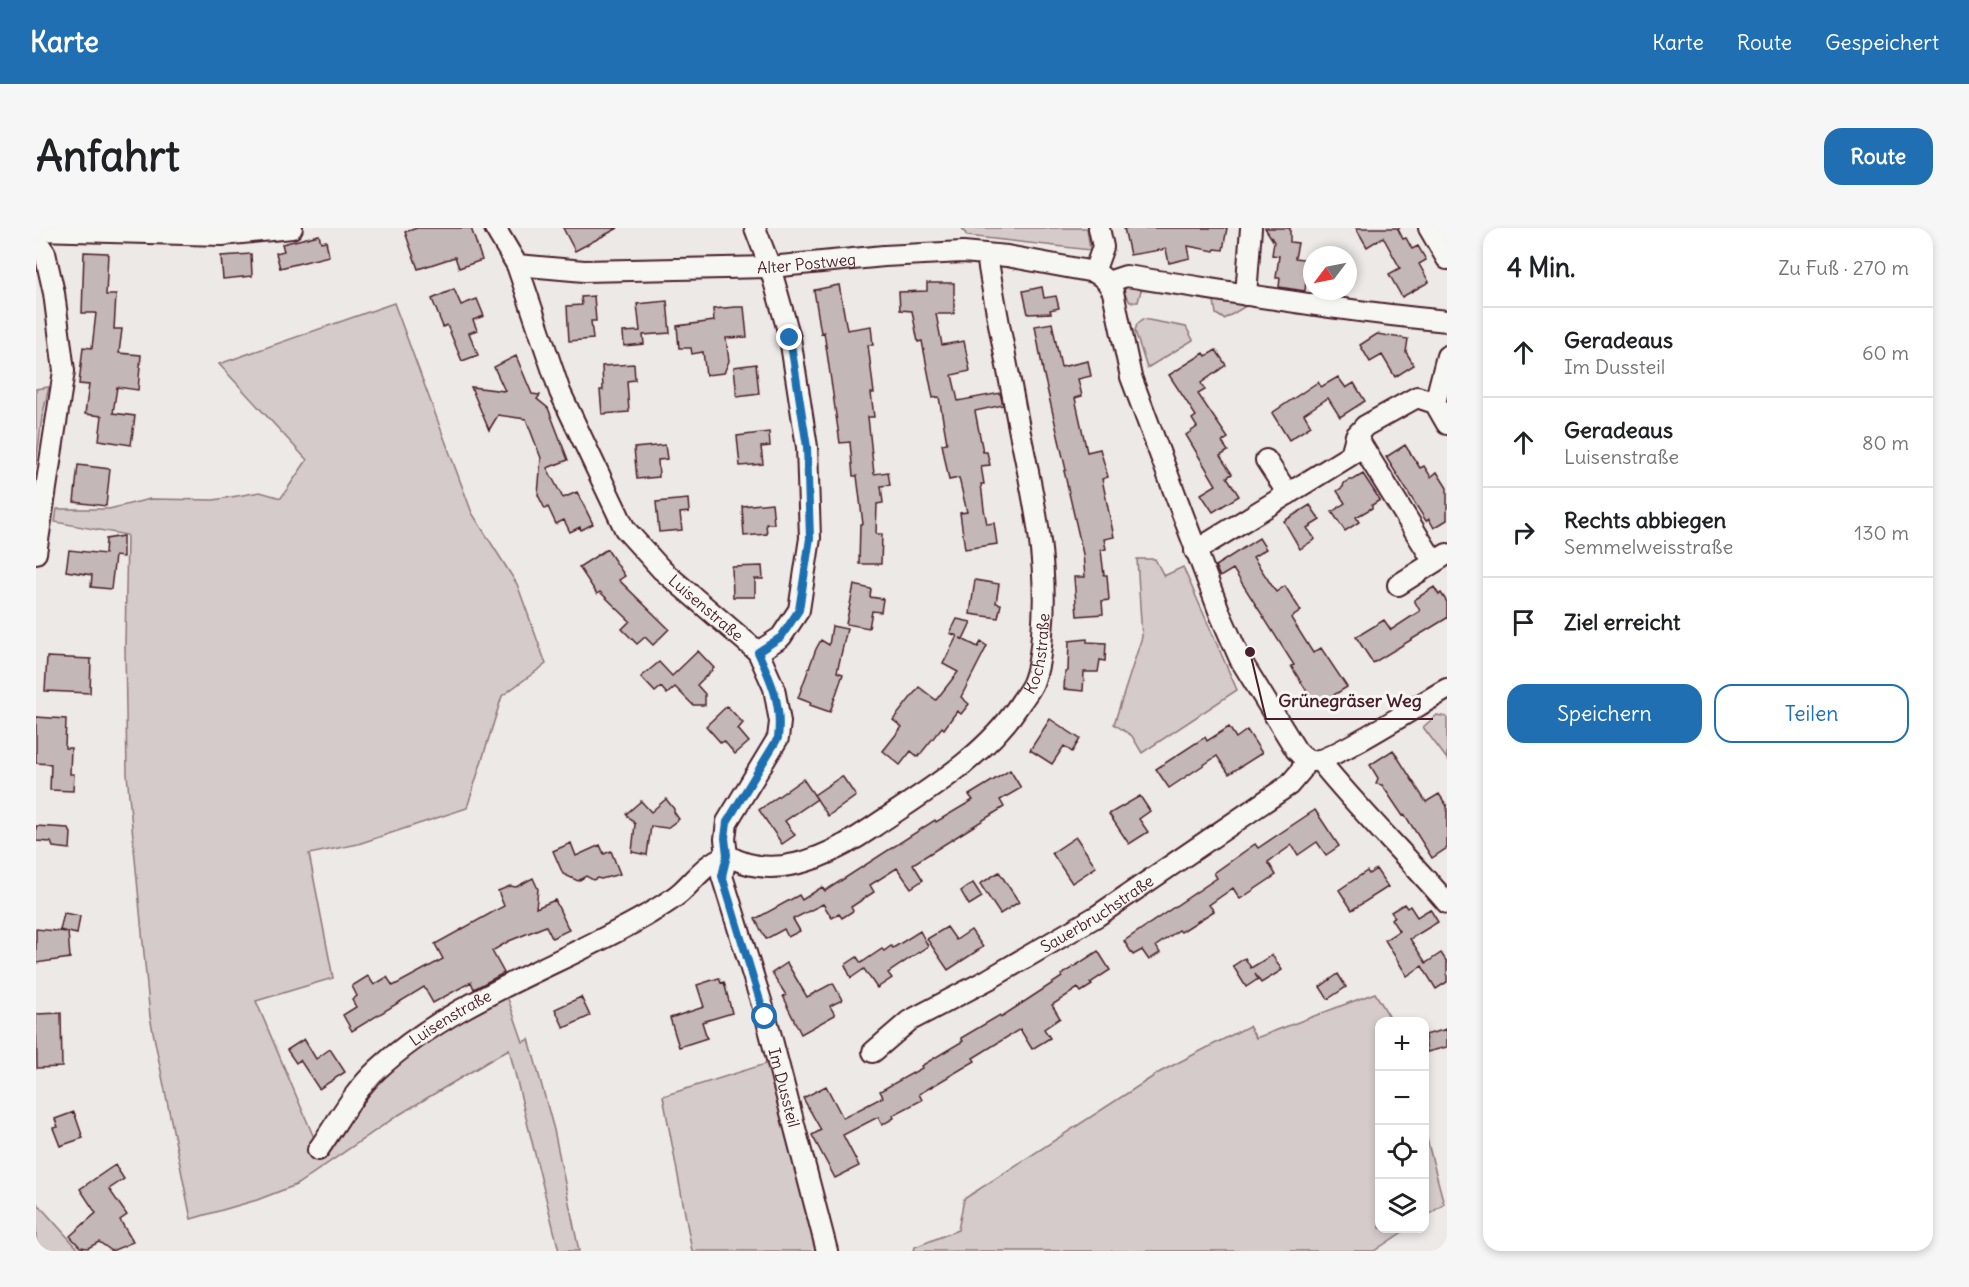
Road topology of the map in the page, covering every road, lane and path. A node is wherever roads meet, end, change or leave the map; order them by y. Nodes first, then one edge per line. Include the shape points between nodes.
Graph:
1 (292, 228) edge
2 (495, 228) edge
3 (755, 228) edge
4 (1100, 228) edge
5 (1251, 228) edge
6 (1430, 228) edge
7 (36, 230) edge
8 (36, 240) edge
9 (987, 255) junction
10 (1447, 259) edge
11 (517, 265) junction
12 (770, 267) junction
13 (1101, 277) junction
14 (1246, 295) junction
15 (1447, 321) edge
16 (1447, 356) edge
17 (1435, 403) junction
18 (1447, 424) edge
19 (1356, 436) junction
20 (1266, 460) dead end
21 (1288, 494) junction
22 (1195, 551) junction
23 (36, 553) edge
24 (1441, 558) edge
25 (1398, 585) dead end
26 (758, 652) junction
27 (1447, 689) edge
28 (1312, 760) junction
29 (727, 855) junction
30 (1447, 903) edge
31 (873, 1052) dead end
32 (318, 1150) dead end
33 (827, 1251) edge

1 - 7 street via 222,235
2 - 11 street, Luisenstraße
3 - 12 street
4 - 13 street
5 - 14 street
6 - 10 street
8 - 23 street via 45,254 54,293 64,371
9 - 12 street, Alter Postweg via 963,252 884,256
9 - 13 street, Alter Postweg
9 - 29 street, Kochstraße via 1038,518 1045,577 1044,623 1033,683 1012,717 990,742 865,832 826,854 800,864 768,868 738,862
11 - 12 street, Alter Postweg via 584,271
11 - 26 street, Luisenstraße via 560,392 625,529 662,570
12 - 26 street via 790,338 807,447 810,538 799,610 781,637
13 - 14 street, Alter Postweg via 1126,276
13 - 22 street via 1113,292 1131,377
14 - 15 street, Alter Postweg
16 - 17 street
17 - 18 street
17 - 19 street via 1417,397 1365,426
19 - 21 street via 1351,455
19 - 24 street
20 - 21 street
21 - 22 street
22 - 28 street via 1240,659 1296,750
24 - 25 street
26 - 29 street, Luisenstraße via 774,688 780,722 778,738 727,822
27 - 28 street via 1359,740
28 - 30 street
28 - 31 street, Sauerbruchstraße via 1289,785 1194,852 1097,916 909,1021
29 - 32 street, Luisenstraße via 711,862 680,893 648,914 474,1003 411,1042 360,1089
29 - 33 street, Im Dussteil via 722,876 768,1028

